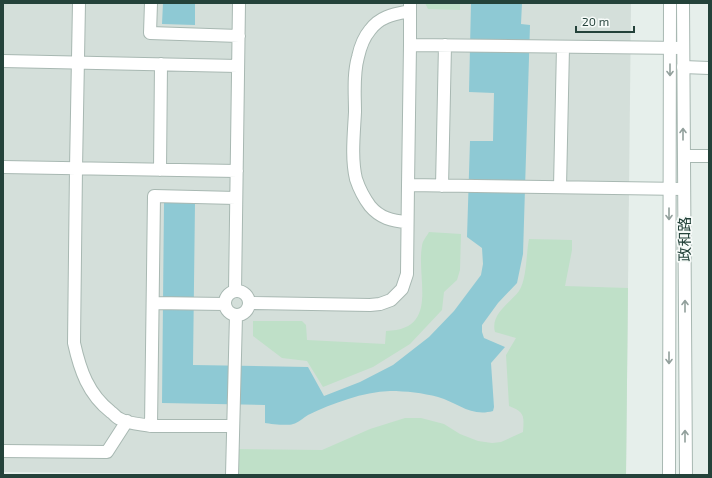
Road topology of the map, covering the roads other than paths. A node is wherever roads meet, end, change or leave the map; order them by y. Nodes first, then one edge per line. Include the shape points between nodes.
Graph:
1 (79, 3) edge
2 (150, 3) edge
3 (239, 3) edge
4 (670, 3) edge
5 (683, 3) edge
6 (410, 7) edge
7 (238, 36) junction
8 (410, 45) junction
9 (445, 45) junction
10 (563, 46) junction
11 (670, 48) junction
12 (683, 48) junction
13 (3, 61) edge
14 (78, 63) junction
15 (161, 64) junction
16 (238, 66) junction
17 (683, 67) junction
18 (709, 68) edge
19 (684, 156) junction
20 (709, 156) edge
21 (3, 167) edge
22 (76, 168) junction
23 (160, 170) junction
24 (236, 171) junction
25 (408, 185) junction
26 (442, 186) junction
27 (560, 187) junction
28 (669, 189) junction
29 (684, 189) junction
30 (236, 198) junction
31 (407, 222) junction
32 (235, 291) junction
33 (157, 303) junction
34 (249, 303) junction
35 (225, 304) junction
36 (236, 315) junction
37 (127, 422) junction
38 (150, 426) junction
39 (233, 426) junction
40 (3, 451) edge
41 (232, 475) edge
42 (668, 475) edge
43 (686, 475) edge

1 - 14 street
2 - 7 street via 150,33
3 - 7 street
4 - 11 street, 政和路
5 - 12 street, 政和路
6 - 8 street
6 - 31 street via 381,20 370,29 364,41 355,73 354,140 356,179 370,206 391,221
7 - 16 street
8 - 9 street
8 - 25 street
9 - 10 street
9 - 26 street
10 - 11 street
10 - 27 street
11 - 12 street
11 -> 28 street, 政和路
12 - 17 street, 政和路
13 - 14 street
14 - 15 street
14 - 22 street
15 - 16 street
15 - 23 street
16 - 24 street
17 - 18 street
19 -> 17 street, 政和路
19 - 20 street
19 - 29 street, 政和路
21 - 22 street
22 - 23 street
22 - 37 street via 74,343 85,381 94,397
23 - 24 street
24 - 30 street
25 - 26 street
25 - 31 street
26 - 27 street
27 - 28 street
28 - 29 street
28 -> 42 street, 政和路
43 -> 29 street, 政和路
30 - 32 street
30 - 33 street via 154,196
31 - 34 street via 407,274 402,289 391,300 370,305
32 - 34 street via 244,293
32 - 35 street via 229,294
33 - 35 street
33 - 38 street
34 - 36 street via 247,311
35 - 36 street via 229,312
36 - 39 street
37 - 38 street
37 - 40 street via 107,452
38 - 39 street
39 - 41 street

